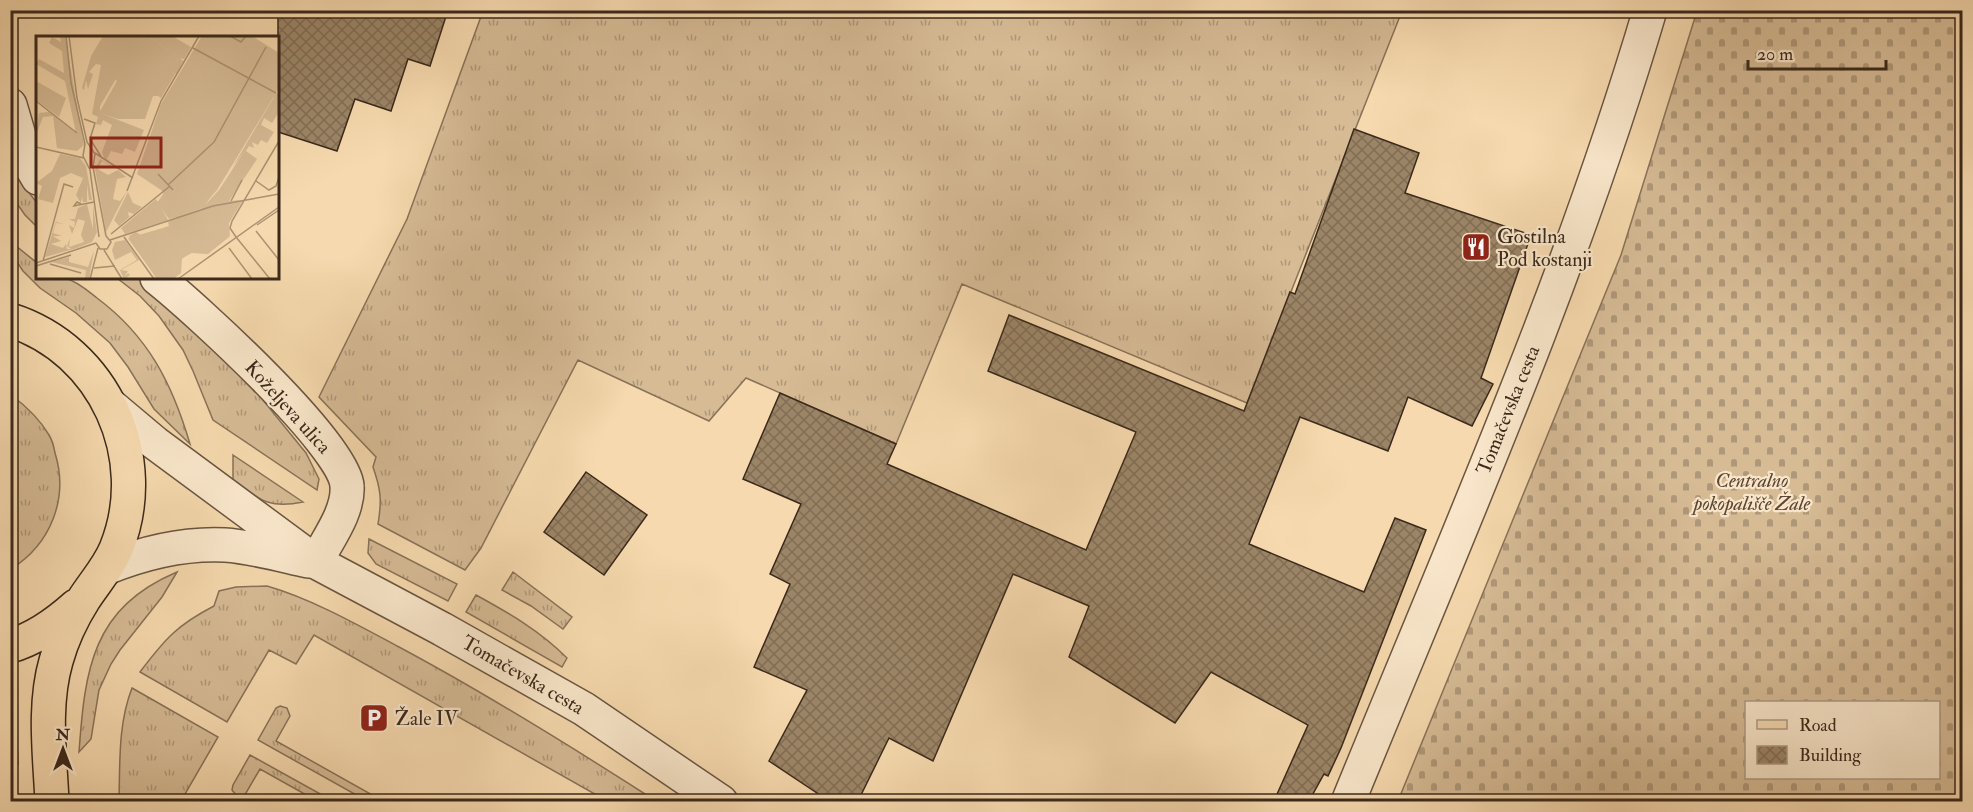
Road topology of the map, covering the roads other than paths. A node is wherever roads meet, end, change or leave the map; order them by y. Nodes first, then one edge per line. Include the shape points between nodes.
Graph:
1 (1650, 10) edge
2 (10, 105) edge
3 (36, 175) edge
4 (158, 279) edge
5 (10, 309) edge
6 (23, 326) edge
7 (111, 406) junction
8 (316, 562) junction
9 (106, 568) junction
10 (84, 599) junction
11 (10, 646) edge
12 (52, 801) edge
13 (721, 801) edge
14 (1348, 801) edge

1 - 14 street, Tomačevska cesta via 1562,274
2 - 3 street via 25,156
4 - 8 street, Koželjeva ulica via 279,392 320,437 346,477 347,496 342,513
5 - 6 main road
6 - 7 main road via 54,342 82,365
7 - 8 street, Tomačevska cesta
7 - 9 main road via 125,443 129,479 122,534
8 - 9 street, Tomačevska cesta via 211,545 169,549
8 - 13 street, Tomačevska cesta via 584,710
9 - 10 main road
10 - 11 main road via 42,632
10 - 12 main road via 55,664 49,714

